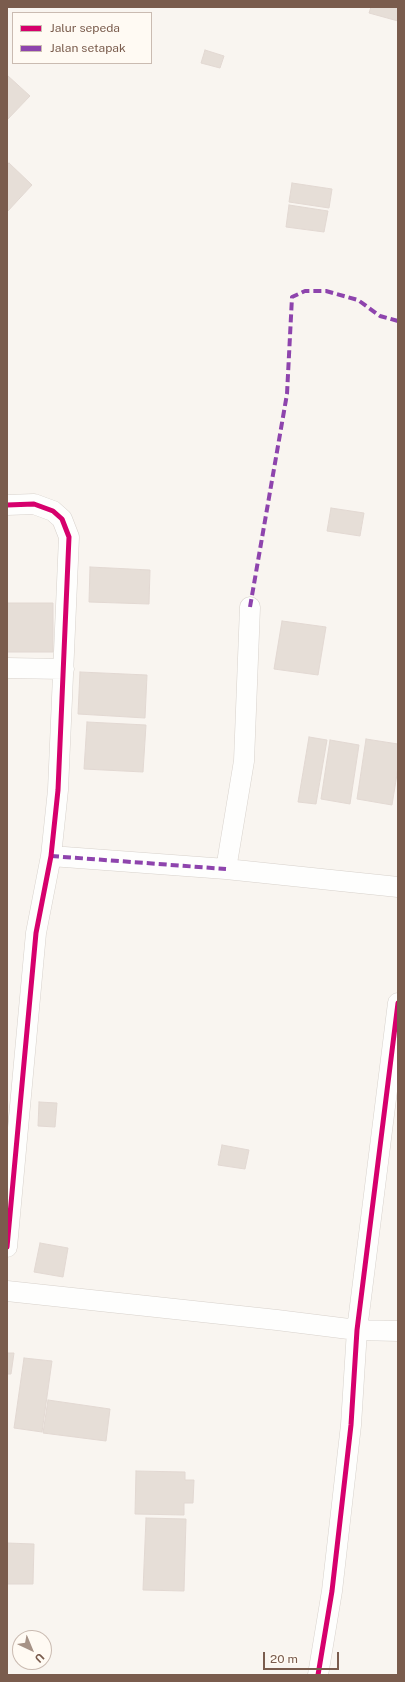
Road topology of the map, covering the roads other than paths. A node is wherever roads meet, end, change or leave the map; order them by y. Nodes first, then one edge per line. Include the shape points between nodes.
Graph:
1 (7, 504) edge
2 (250, 607) dead end
3 (7, 668) edge
4 (64, 669) junction
5 (51, 856) junction
6 (226, 869) junction
7 (398, 888) edge
8 (398, 1003) edge
9 (7, 1247) edge
10 (7, 1291) edge
11 (357, 1330) junction
12 (398, 1331) edge
13 (318, 1675) edge

1 - 4 street via 34,504 53,511 62,519 69,537
2 - 6 street via 244,761
3 - 4 street
4 - 5 street via 58,790
5 - 6 street
5 - 9 street via 36,933
6 - 7 street
8 - 11 street
10 - 11 street
11 - 12 street
11 - 13 street via 351,1424 333,1583

